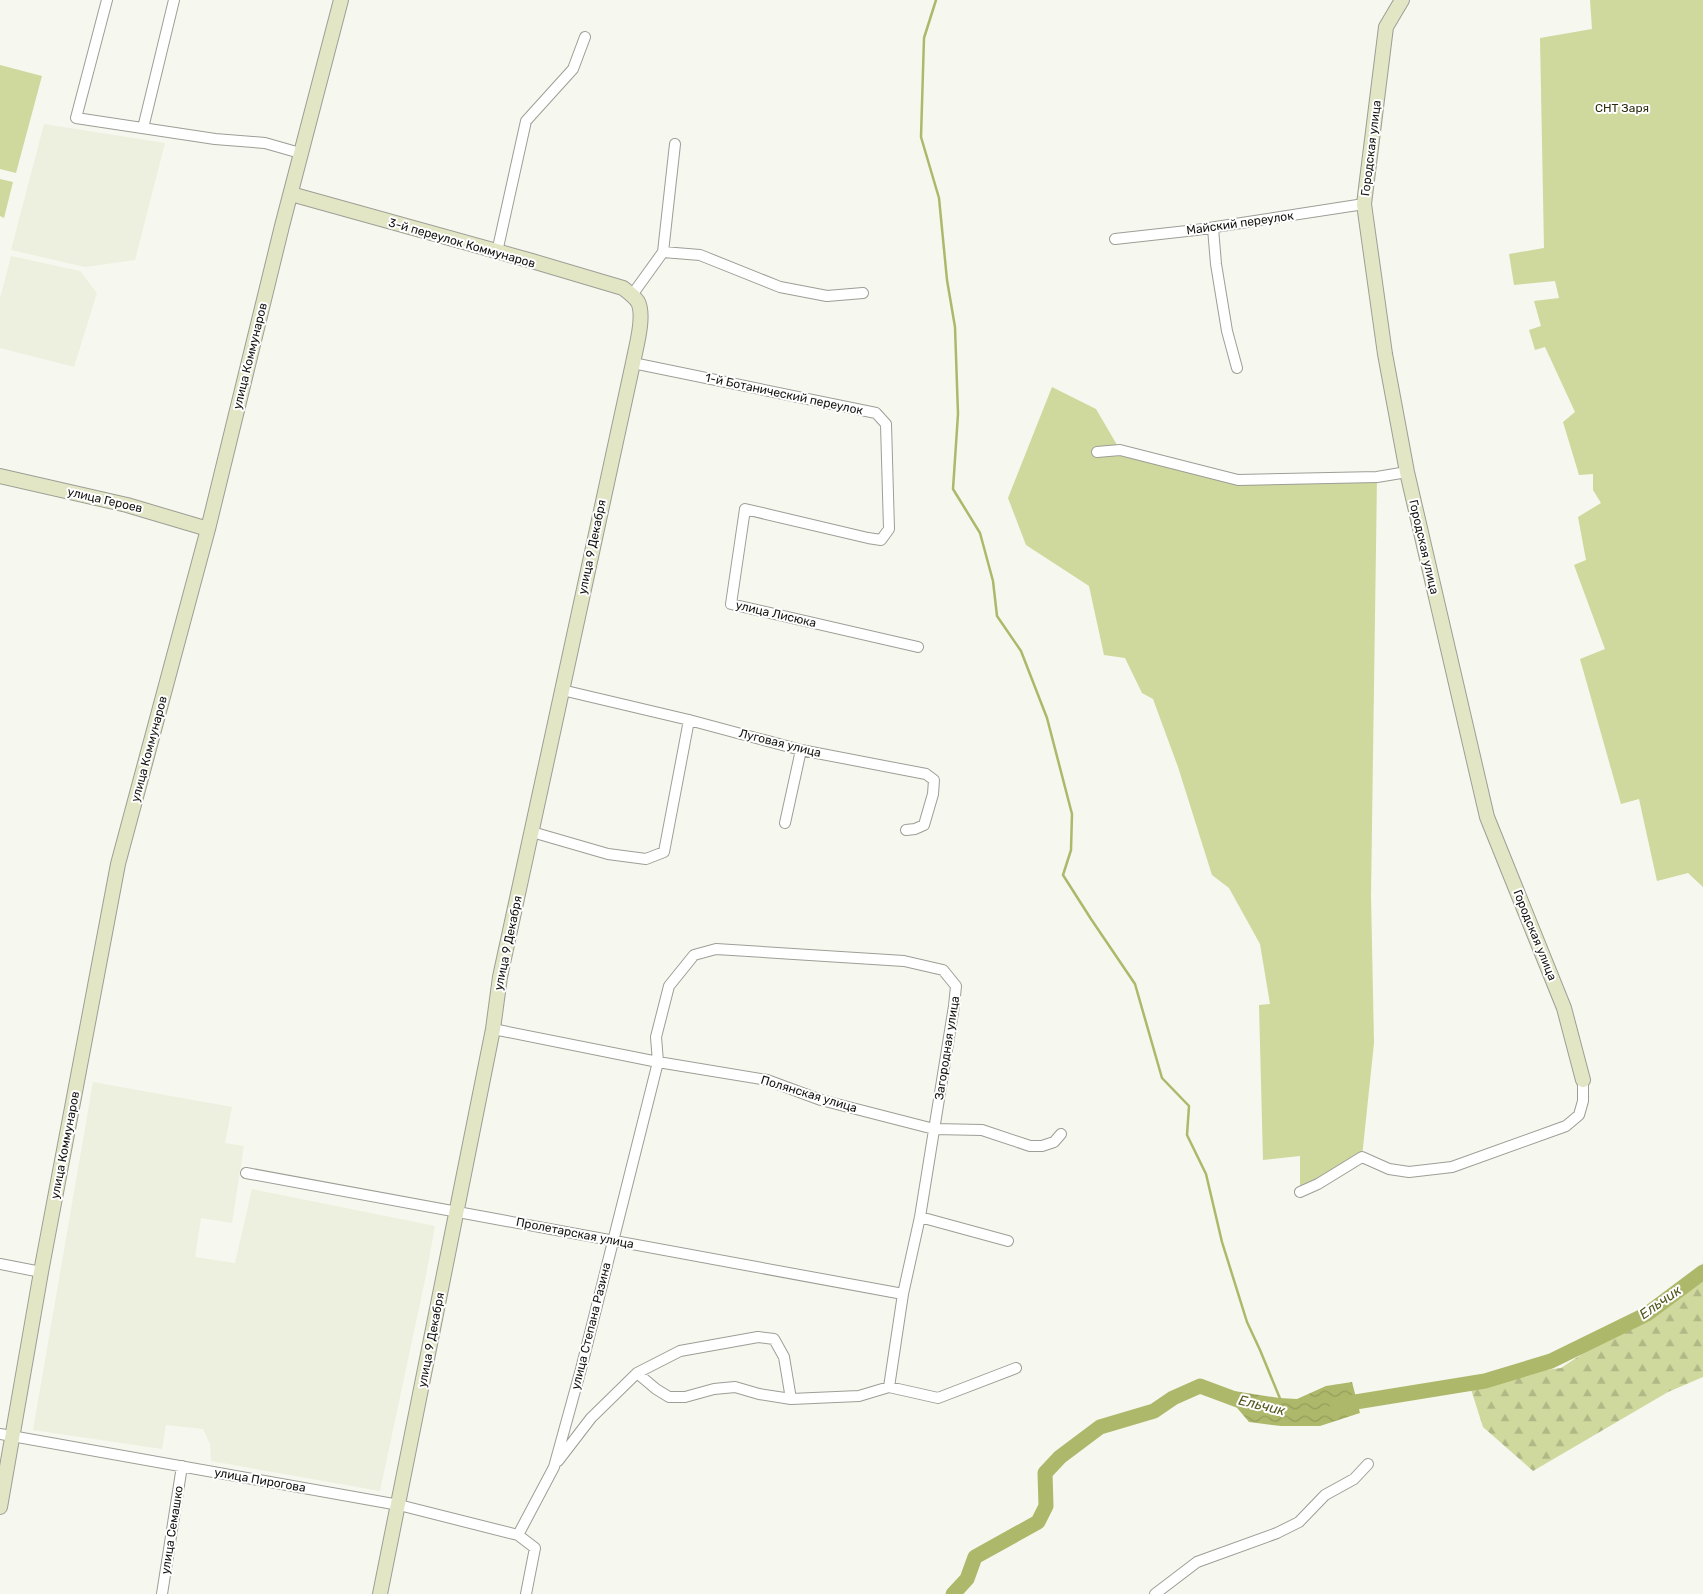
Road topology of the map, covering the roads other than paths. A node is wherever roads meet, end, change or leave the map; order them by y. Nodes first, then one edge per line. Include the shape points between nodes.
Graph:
1 (107, 0) edge
2 (174, 0) edge
3 (341, 0) edge
4 (1402, 0) edge
5 (585, 37) dead end
6 (143, 128) junction
7 (675, 144) dead end
8 (300, 153) junction
9 (291, 194) junction
10 (1364, 204) junction
11 (1213, 228) junction
12 (1115, 239) dead end
13 (497, 252) junction
14 (663, 252) junction
15 (863, 293) dead end
16 (632, 295) junction
17 (633, 363) junction
18 (1237, 368) dead end
19 (1097, 452) dead end
20 (1407, 472) junction
21 (0, 476) edge
22 (208, 529) junction
23 (889, 530) joint
24 (918, 647) dead end
25 (562, 690) junction
26 (689, 720) junction
27 (801, 750) junction
28 (785, 823) dead end
29 (906, 830) dead end
30 (532, 832) junction
31 (669, 986) joint
32 (493, 1029) junction
33 (658, 1062) junction
34 (1583, 1080) joint
35 (934, 1130) junction
36 (1061, 1134) dead end
37 (246, 1173) dead end
38 (1300, 1192) dead end
39 (457, 1211) junction
40 (920, 1217) junction
41 (613, 1241) junction
42 (1008, 1241) dead end
43 (0, 1264) edge
44 (41, 1272) junction
45 (903, 1294) junction
46 (1016, 1368) dead end
47 (637, 1373) junction
48 (889, 1388) junction
49 (791, 1399) junction
50 (6, 1435) edge
51 (1368, 1464) dead end
52 (182, 1466) junction
53 (554, 1467) junction
54 (399, 1505) junction
55 (0, 1507) edge
56 (518, 1535) junction
57 (162, 1594) edge
58 (380, 1594) edge
59 (526, 1594) edge
60 (1155, 1594) edge

1 - 6 street via 76,118
2 - 6 street
3 - 8 street, улица Коммунаров
4 - 10 street, Городская улица via 1386,26
5 - 13 street via 572,69 526,122
6 - 8 street via 265,143
7 - 14 street
8 - 9 street, улица Коммунаров
9 - 13 street, 3-й переулок Коммунаров
9 - 22 street, улица Коммунаров
10 - 11 street, Майский переулок
10 - 20 street, Городская улица via 1385,354
11 - 12 street, Майский переулок
11 - 18 street via 1227,331
13 - 16 street, 3-й переулок Коммунаров via 623,288
14 - 15 street via 700,256 780,287 827,296
14 - 16 street
16 - 17 street, улица 9 Декабря via 641,314
17 - 23 street, 1-й Ботанический переулок via 876,413 886,424
17 - 25 street, улица 9 Декабря
19 - 20 street via 1120,450 1238,480 1377,477
20 - 34 street, Городская улица via 1487,817 1564,1008
21 - 22 street, улица Героев via 127,505
22 - 44 street, улица Коммунаров via 118,864
23 - 24 street, улица Лисюка via 881,540 745,509 730,604
25 - 26 street, Луговая улица
25 - 30 street, улица 9 Декабря
26 - 27 street, Луговая улица
26 - 30 street via 664,852 646,859 608,854
27 - 28 street
27 - 29 street, Луговая улица via 926,774 934,780 924,825
30 - 32 street, улица 9 Декабря via 500,976
31 - 33 street, улица Степана Разина via 656,1037
31 - 35 street, Загородная улица via 694,955 716,949 904,961 943,970 956,986
32 - 33 street, Полянская улица
32 - 39 street, улица 9 Декабря
33 - 35 street, Полянская улица via 767,1080 821,1100
33 - 41 street, улица Степана Разина
34 - 38 street via 1579,1115 1566,1126 1452,1167 1409,1172 1389,1169 1362,1157
35 - 36 street, Полянская улица via 982,1130 1030,1146 1054,1142
35 - 40 street, Загородная улица
37 - 39 street, Пролетарская улица
39 - 41 street, Пролетарская улица
39 - 54 street, улица 9 Декабря
40 - 42 street
40 - 45 street, Загородная улица
41 - 45 street, Пролетарская улица
41 - 53 street, улица Степана Разина
43 - 44 street
44 - 50 street, улица Коммунаров
45 - 48 street, Загородная улица
46 - 48 street via 938,1398
47 - 49 street via 669,1397 735,1387
47 - 49 street via 680,1351 758,1337 774,1339 784,1357
47 - 53 street via 591,1418
48 - 49 street via 859,1396
50 - 52 street, улица Пирогова
50 - 55 street, улица Коммунаров
51 - 60 street via 1354,1479 1325,1495 1299,1522 1197,1562
52 - 54 street, улица Пирогова
52 - 57 street, улица Семашко
53 - 56 street, улица Степана Разина
54 - 56 street, улица Пирогова
54 - 58 street, улица 9 Декабря
56 - 59 street via 535,1548

